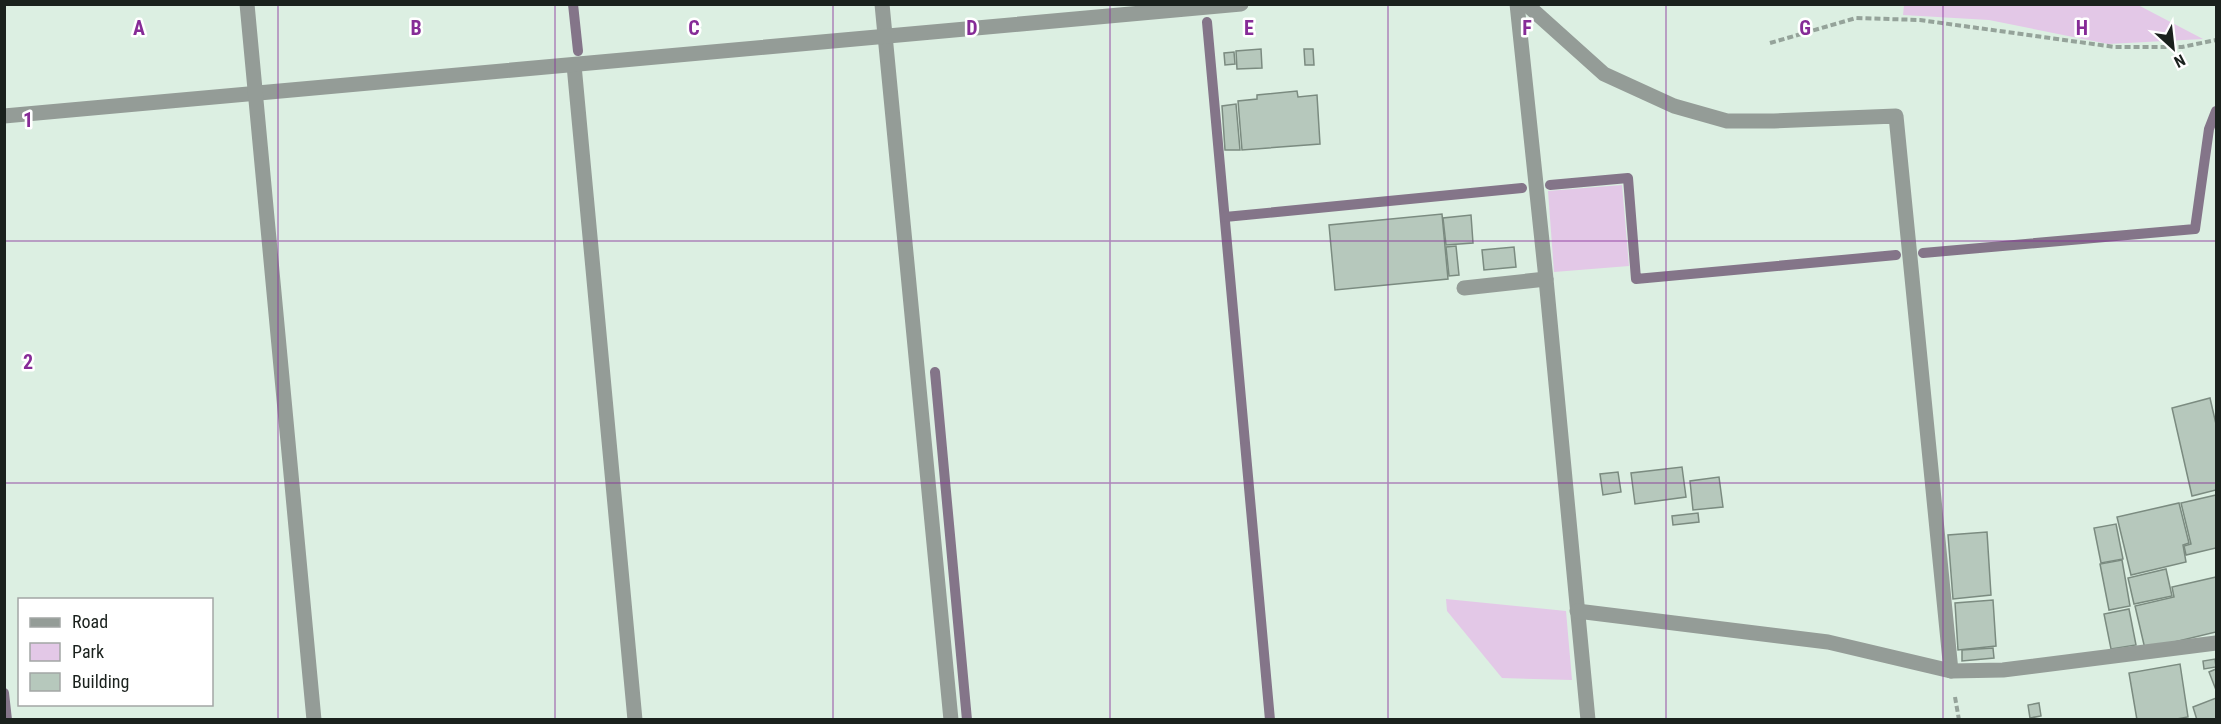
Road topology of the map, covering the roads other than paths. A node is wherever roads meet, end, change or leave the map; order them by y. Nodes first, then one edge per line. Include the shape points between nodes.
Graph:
1 (247, 4) edge
2 (882, 4) edge
3 (1241, 4) edge
4 (1517, 4) edge
5 (1526, 4) edge
6 (885, 37) junction
7 (574, 65) junction
8 (254, 94) junction
9 (4, 116) edge
10 (1546, 279) junction
11 (1464, 288) dead end
12 (1577, 611) junction
13 (2217, 644) edge
14 (1951, 671) junction
15 (314, 720) edge
16 (635, 720) edge
17 (951, 720) edge
18 (1588, 720) edge

1 - 8 street
2 - 6 street
3 - 6 street
4 - 10 street
5 - 14 street via 1604,74 1674,106 1727,121 1896,116
6 - 7 street
6 - 17 street
7 - 8 street
7 - 16 street
8 - 9 street
8 - 15 street
10 - 11 street
10 - 12 street
12 - 14 street via 1828,642
12 - 18 street
13 - 14 street via 2003,670

